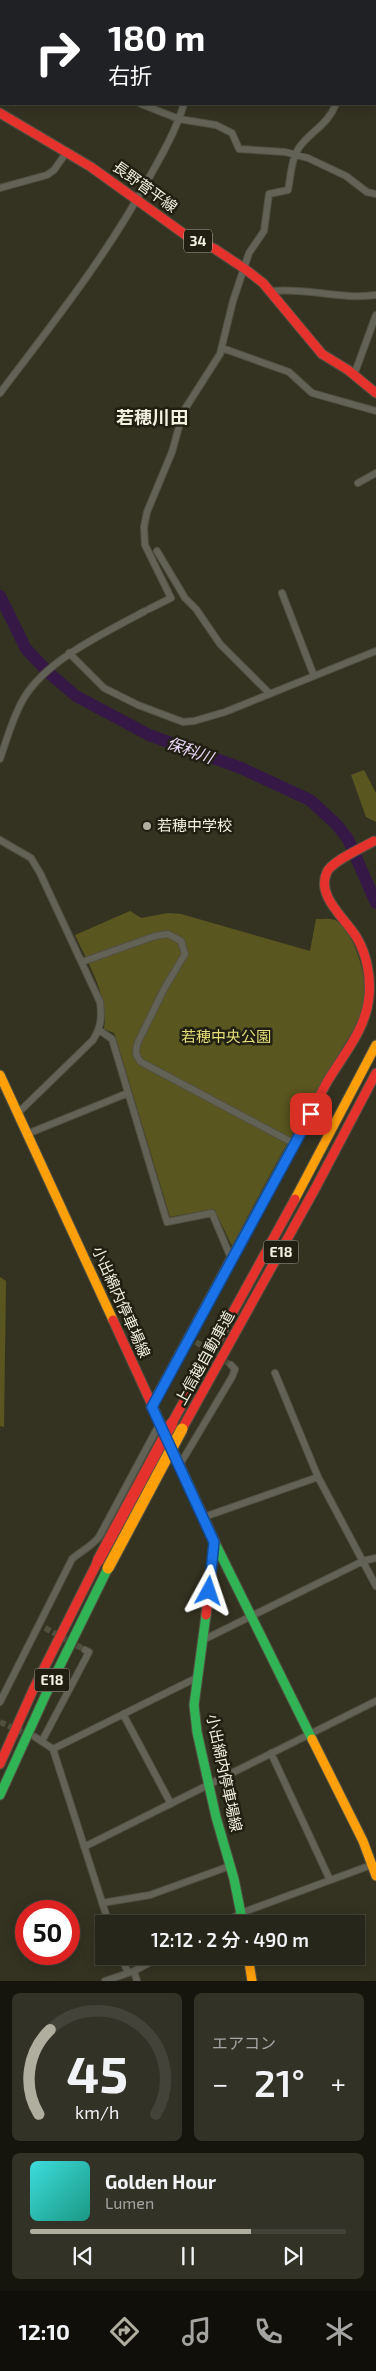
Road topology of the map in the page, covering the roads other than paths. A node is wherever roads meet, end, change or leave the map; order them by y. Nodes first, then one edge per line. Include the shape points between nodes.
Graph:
1 (144, 105) edge
2 (184, 105) edge
3 (335, 105) edge
4 (0, 113) edge
5 (179, 119) junction
6 (66, 154) junction
7 (295, 154) junction
8 (0, 188) edge
9 (376, 194) edge
10 (138, 199) junction
11 (245, 269) junction
12 (270, 292) junction
13 (376, 295) edge
14 (376, 315) edge
15 (222, 348) junction
16 (354, 375) junction
17 (0, 393) edge
18 (376, 393) edge
19 (376, 411) edge
20 (376, 474) edge
21 (358, 483) dead end
22 (157, 551) dead end
23 (282, 593) dead end
24 (376, 651) edge
25 (69, 653) junction
26 (314, 676) junction
27 (270, 694) junction
28 (0, 759) edge
29 (0, 840) edge
30 (375, 841) edge
31 (82, 962) junction
32 (99, 1030) junction
33 (374, 1049) edge
34 (376, 1073) edge
35 (0, 1075) edge
36 (128, 1093) junction
37 (18, 1113) junction
38 (27, 1134) junction
39 (295, 1144) junction
40 (231, 1258) junction
41 (231, 1365) dead end
42 (275, 1374) dead end
43 (152, 1407) junction
44 (159, 1425) junction
45 (179, 1466) junction
46 (318, 1477) junction
47 (204, 1517) junction
48 (214, 1542) junction
49 (376, 1558) edge
50 (363, 1561) junction
51 (376, 1586) edge
52 (250, 1616) junction
53 (201, 1641) junction
54 (86, 1650) dead end
55 (196, 1678) junction
56 (376, 1701) edge
57 (0, 1702) edge
58 (123, 1714) junction
59 (310, 1733) junction
60 (35, 1737) tunnel mouth
61 (42, 1741) junction
62 (53, 1749) junction
63 (271, 1753) junction
64 (0, 1764) edge
65 (209, 1784) junction
66 (0, 1795) edge
67 (171, 1804) junction
68 (84, 1847) junction
69 (230, 1866) junction
70 (375, 1868) edge
71 (330, 1880) junction
72 (102, 1903) junction
73 (106, 1915) edge
74 (241, 1915) edge
75 (249, 1915) edge
76 (127, 1965) edge
77 (145, 1965) edge
78 (249, 1965) edge
79 (131, 1972) junction
80 (105, 1981) edge
81 (137, 1981) edge
82 (252, 1981) edge

1 - 5 street
2 - 5 street
3 - 7 street via 321,127
4 - 6 main road, 長野菅平線 / 34
5 - 7 street via 216,125 232,133 239,149
5 - 10 street
6 - 8 street via 48,175
6 - 10 main road, 長野菅平線 / 34
7 - 9 street via 346,176 366,192
7 - 11 street via 288,190 269,194 264,231 249,253
10 - 11 main road, 長野菅平線 / 34 via 186,236 215,249
10 - 17 street via 75,295
11 - 12 main road, 長野菅平線 / 34
11 - 15 street via 233,300
12 - 13 street via 305,289
12 - 16 main road, 長野菅平線 / 34 via 322,354
14 - 16 street
15 - 19 street via 289,372 312,393
15 - 25 street via 213,368 183,412 172,452 147,512 145,545 171,598
16 - 18 main road, 長野菅平線 / 34
20 - 21 street
22 - 27 street via 185,598 196,608 220,644
23 - 26 street
24 - 26 street
25 - 27 street via 104,688 183,722 210,717
25 - 28 street via 24,698
26 - 27 street
29 - 31 street via 31,858 57,905
30 - 39 main road via 334,864 324,881 328,898 358,939 370,977 369,999 363,1024
31 - 32 street via 100,1002 102,1019
31 - 39 street via 155,936 168,934 181,941 185,954 138,1042 137,1057
32 - 36 street via 112,1039
32 - 37 street via 82,1051
33 - 64 main road, 上信越自動車道 / E18, bridge via 98,1561
34 - 66 main road, 上信越自動車道 / E18, bridge via 108,1568
35 - 37 main road, 小出綿内停車場線
36 - 38 street
36 - 40 street via 167,1222 212,1213
37 - 38 main road, 小出綿内停車場線
38 - 43 main road, 小出綿内停車場線
39 - 40 main road
40 - 43 main road via 193,1340
41 - 45 street via 235,1369 232,1377
42 - 46 street
43 - 44 main road, 小出綿内停車場線
44 - 45 main road, 小出綿内停車場線
44 - 57 street via 99,1537 72,1559 42,1627 13,1673
45 - 47 main road, 小出綿内停車場線
46 - 47 street
46 - 50 street
47 - 48 main road, 小出綿内停車場線
48 - 52 main road
48 - 53 main road, 小出綿内停車場線
49 - 50 street
50 - 51 street
50 - 52 street
52 - 53 street
52 - 59 main road
53 - 55 main road, 小出綿内停車場線
54 - 61 street via 89,1652
55 - 58 street
55 - 65 main road, 小出綿内停車場線 via 197,1732
56 - 59 street
58 - 62 street
58 - 67 street
59 - 63 street
59 - 70 main road
60 - 61 street
61 - 62 street
62 - 68 street
63 - 65 street
63 - 71 street
65 - 67 street
65 - 69 main road, 小出綿内停車場線
67 - 68 street
68 - 72 street
69 - 72 street via 150,1895
69 - 74 main road, 小出綿内停車場線
70 - 71 street
71 - 75 street
72 - 73 street
76 - 79 street
77 - 79 street
78 - 82 main road
79 - 80 street
79 - 81 street

